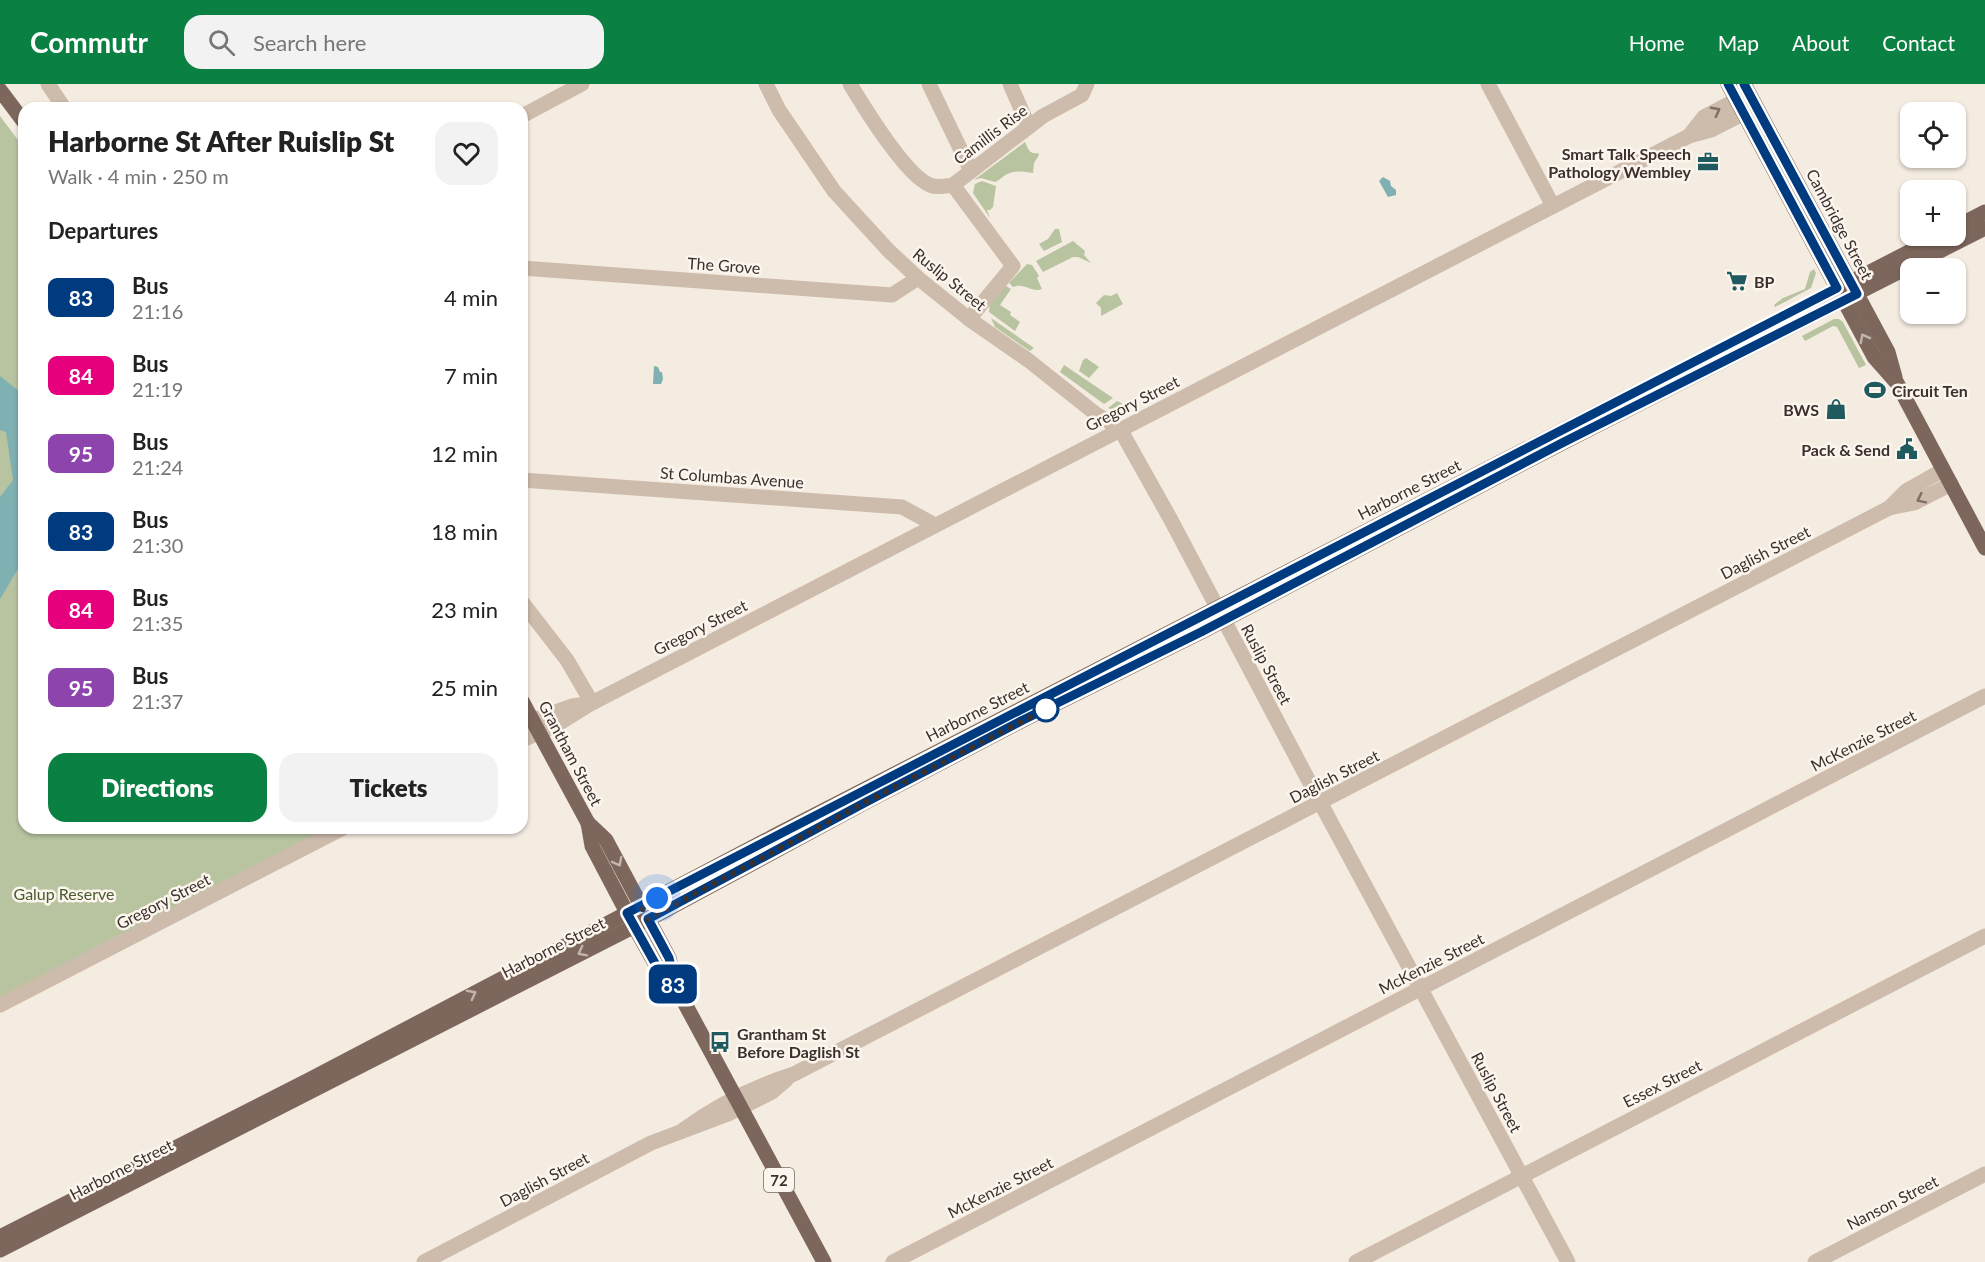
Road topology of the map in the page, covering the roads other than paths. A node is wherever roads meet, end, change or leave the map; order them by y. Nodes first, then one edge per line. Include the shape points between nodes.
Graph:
1 (48, 84) edge
2 (582, 84) edge
3 (766, 84) edge
4 (850, 84) edge
5 (929, 84) edge
6 (1010, 84) edge
7 (1488, 84) edge
8 (1728, 84) edge
9 (1085, 89) edge
10 (0, 90) edge
11 (1746, 99) edge
12 (60, 102) edge
13 (528, 113) edge
14 (18, 114) edge
15 (1029, 127) junction
16 (971, 171) junction
17 (953, 185) junction
18 (1553, 206) junction
19 (1985, 212) edge
20 (1966, 222) edge
21 (1985, 228) edge
22 (1923, 246) edge
23 (528, 268) edge
24 (918, 278) junction
25 (1847, 291) junction
26 (969, 319) junction
27 (1120, 429) junction
28 (1943, 470) junction
29 (528, 480) edge
30 (1951, 484) junction
31 (1889, 508) junction
32 (935, 525) junction
33 (1985, 548) edge
34 (528, 610) edge
35 (1220, 615) junction
36 (1985, 696) edge
37 (592, 703) junction
38 (531, 726) edge
39 (1320, 802) junction
40 (331, 834) edge
41 (638, 916) junction
42 (1985, 936) edge
43 (1421, 989) junction
44 (0, 1005) edge
45 (738, 1102) junction
46 (1985, 1174) edge
47 (1522, 1176) junction
48 (0, 1237) edge
49 (0, 1250) edge
50 (424, 1262) edge
51 (824, 1262) edge
52 (893, 1262) edge
53 (1356, 1262) edge
54 (1568, 1262) edge
55 (1815, 1262) edge

1 - 12 street
2 - 13 street
3 - 24 street, Ruslip Street via 834,191
4 - 17 street via 916,176 932,186
5 - 16 street
6 - 15 street
7 - 18 street
8 - 11 main road, Cambridge Street
9 - 15 street, Camillis Rise
10 - 14 main road
11 - 18 street, Gregory Street via 1712,130 1689,136
11 - 25 main road, Cambridge Street
15 - 16 street, Camillis Rise
16 - 17 street, Camillis Rise
17 - 26 street via 1013,266
18 - 27 street, Gregory Street
19 - 20 main road
21 - 25 main road, Harborne Street
22 - 25 main road, Harborne Street
23 - 24 street, The Grove via 892,295
24 - 26 street, Ruslip Street
25 - 28 main road, Cambridge Street via 1888,352 1897,383
25 - 35 main road, Harborne Street
26 - 27 street, Ruslip Street
27 - 32 street, Gregory Street
27 - 35 street, Ruslip Street
28 - 30 main road, Cambridge Street
28 - 31 street, Daglish Street via 1906,491
29 - 32 street, St Columbas Avenue via 902,507
30 -> 31 street, Daglish Street via 1914,503
30 - 33 main road, Cambridge Street
31 - 39 street, Daglish Street
32 - 37 street, Gregory Street
34 - 37 street via 567,660
35 - 39 street, Ruslip Street
35 - 41 main road, Harborne Street
36 - 43 street, McKenzie Street
37 - 38 street, Gregory Street via 570,718
38 - 41 main road, Grantham Street / 72 via 588,823 592,846
39 - 43 street, Ruslip Street
39 - 45 street, Daglish Street via 794,1074 772,1092
40 - 44 street, Gregory Street
41 - 45 main road, Grantham Street / 72 via 656,965 676,987
48 -> 41 main road, Harborne Street
41 -> 49 main road, Harborne Street
42 - 47 street, Essex Street
43 - 47 street, Ruslip Street
43 - 52 street, McKenzie Street
45 - 50 street, Daglish Street via 728,1114 651,1143
45 - 51 main road, Grantham Street / 72
46 - 55 street, Nanson Street
47 - 53 street, Essex Street
47 - 54 street, Ruslip Street

